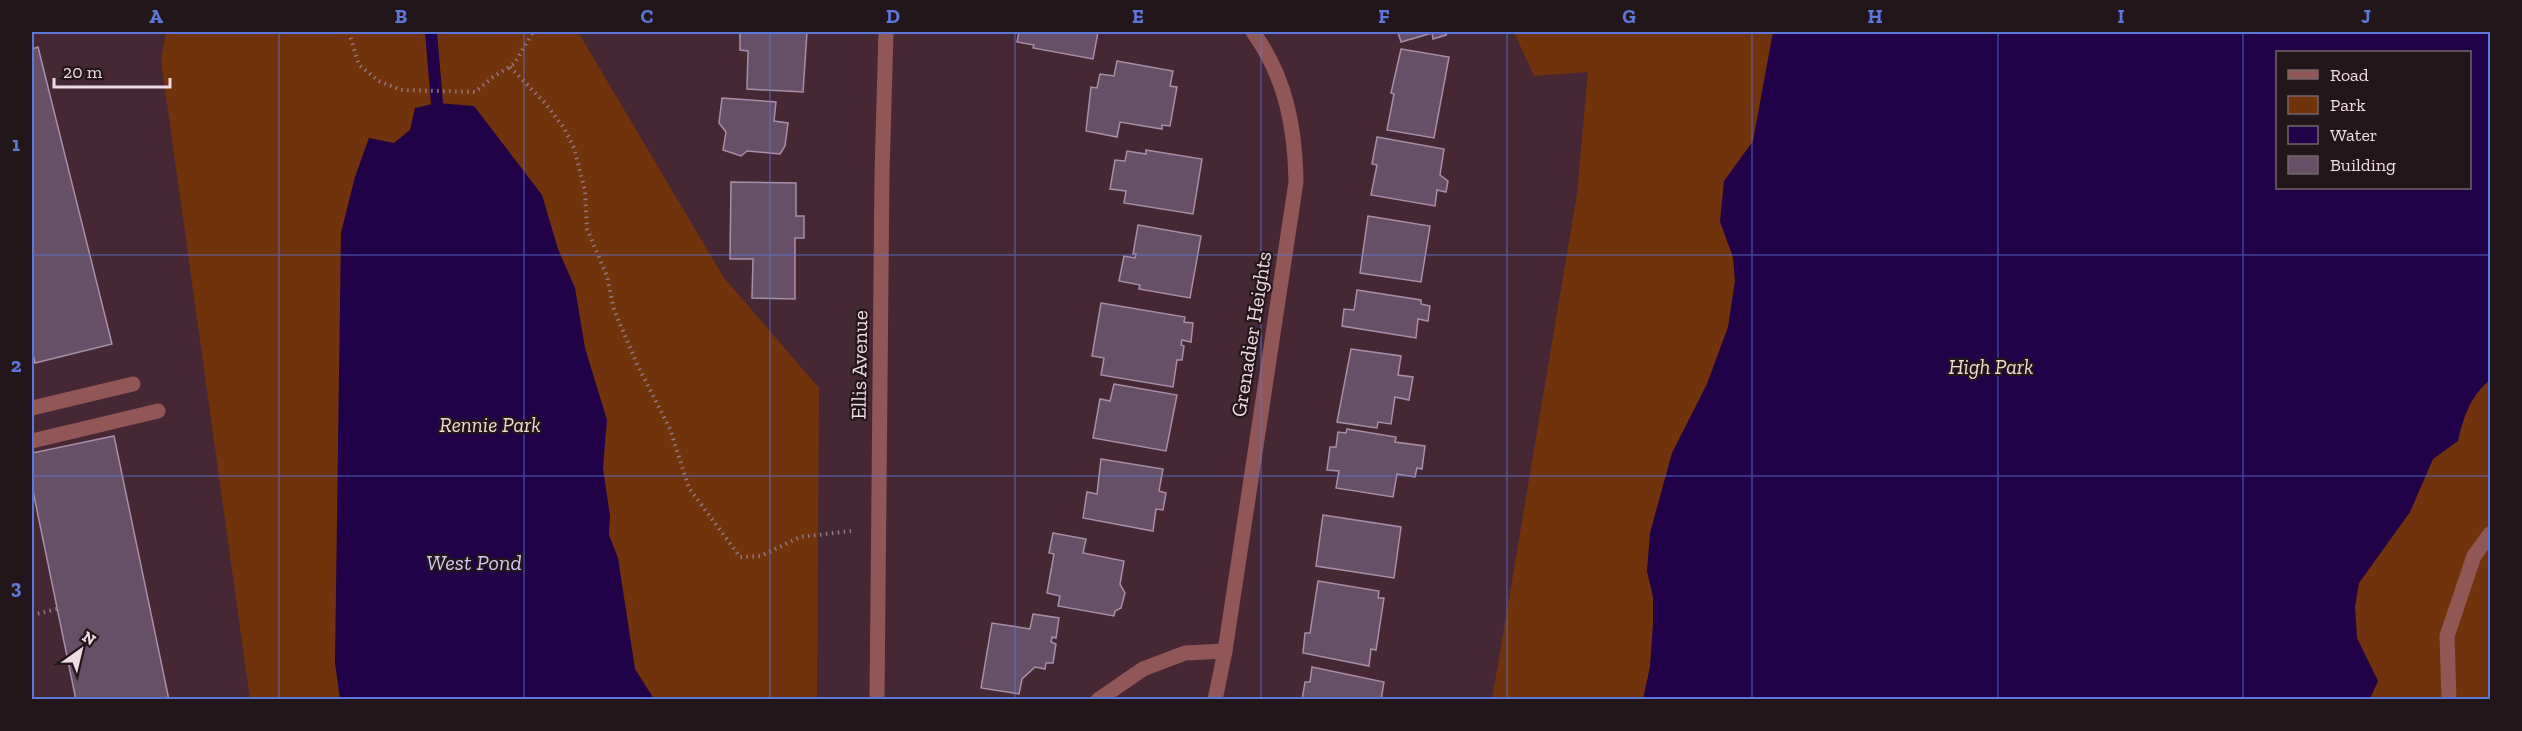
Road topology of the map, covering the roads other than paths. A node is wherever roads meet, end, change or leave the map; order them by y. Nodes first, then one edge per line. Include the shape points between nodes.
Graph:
1 (886, 32) edge
2 (1253, 32) edge
3 (133, 384) dead end
4 (32, 408) edge
5 (158, 411) dead end
6 (32, 441) edge
7 (2490, 534) edge
8 (1225, 651) junction
9 (877, 699) edge
10 (1098, 699) edge
11 (1215, 699) edge
12 (2449, 699) edge

1 - 9 street, Ellis Avenue
2 - 8 street, Grenadier Heights via 1279,76 1290,111 1296,182
3 - 4 street
5 - 6 street
7 - 12 street via 2474,556 2447,636
8 - 10 street via 1185,653 1143,669
8 - 11 street, Grenadier Heights

